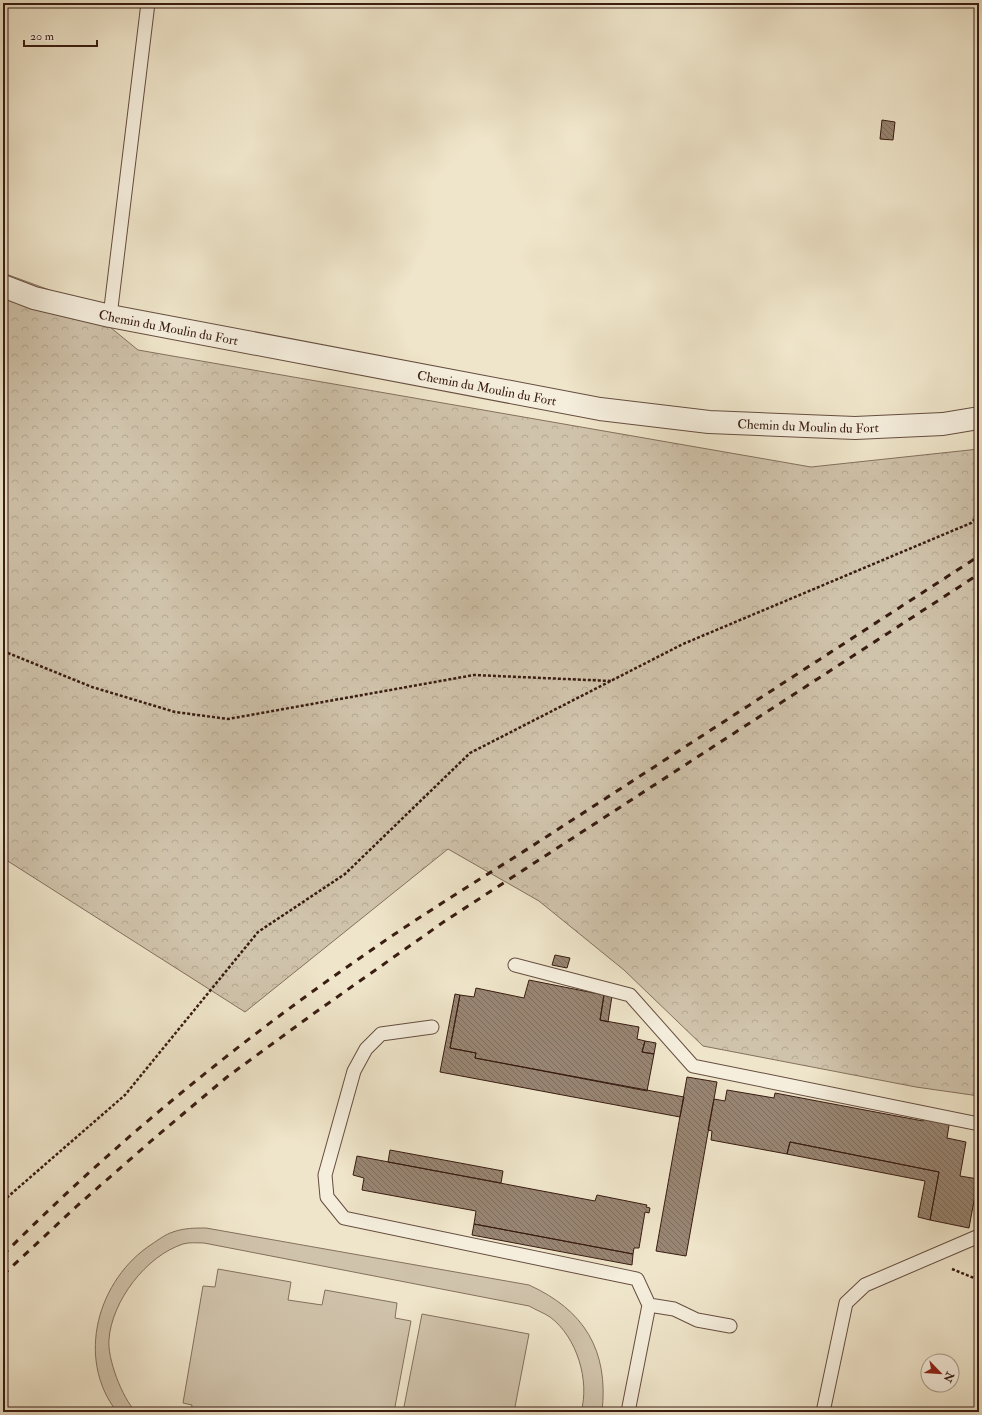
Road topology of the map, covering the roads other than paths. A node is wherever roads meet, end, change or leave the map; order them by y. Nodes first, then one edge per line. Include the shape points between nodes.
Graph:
1 (148, 3) edge
2 (3, 286) edge
3 (110, 316) junction
4 (979, 418) edge
5 (514, 965) dead end
6 (432, 1027) dead end
7 (979, 1124) edge
8 (979, 1236) edge
9 (649, 1305) junction
10 (730, 1326) dead end
11 (628, 1412) edge
12 (823, 1412) edge

1 - 3 lane
2 - 3 street, Chemin du Moulin du Fort via 34,298
3 - 4 street, Chemin du Moulin du Fort via 600,408 709,422 855,428 943,424
5 - 7 lane via 630,995 693,1066
6 - 9 lane via 381,1034 366,1049 354,1071 325,1175 327,1197 344,1218 636,1279
8 - 12 lane via 865,1285 846,1303
9 - 10 lane via 674,1309 697,1320
9 - 11 lane

